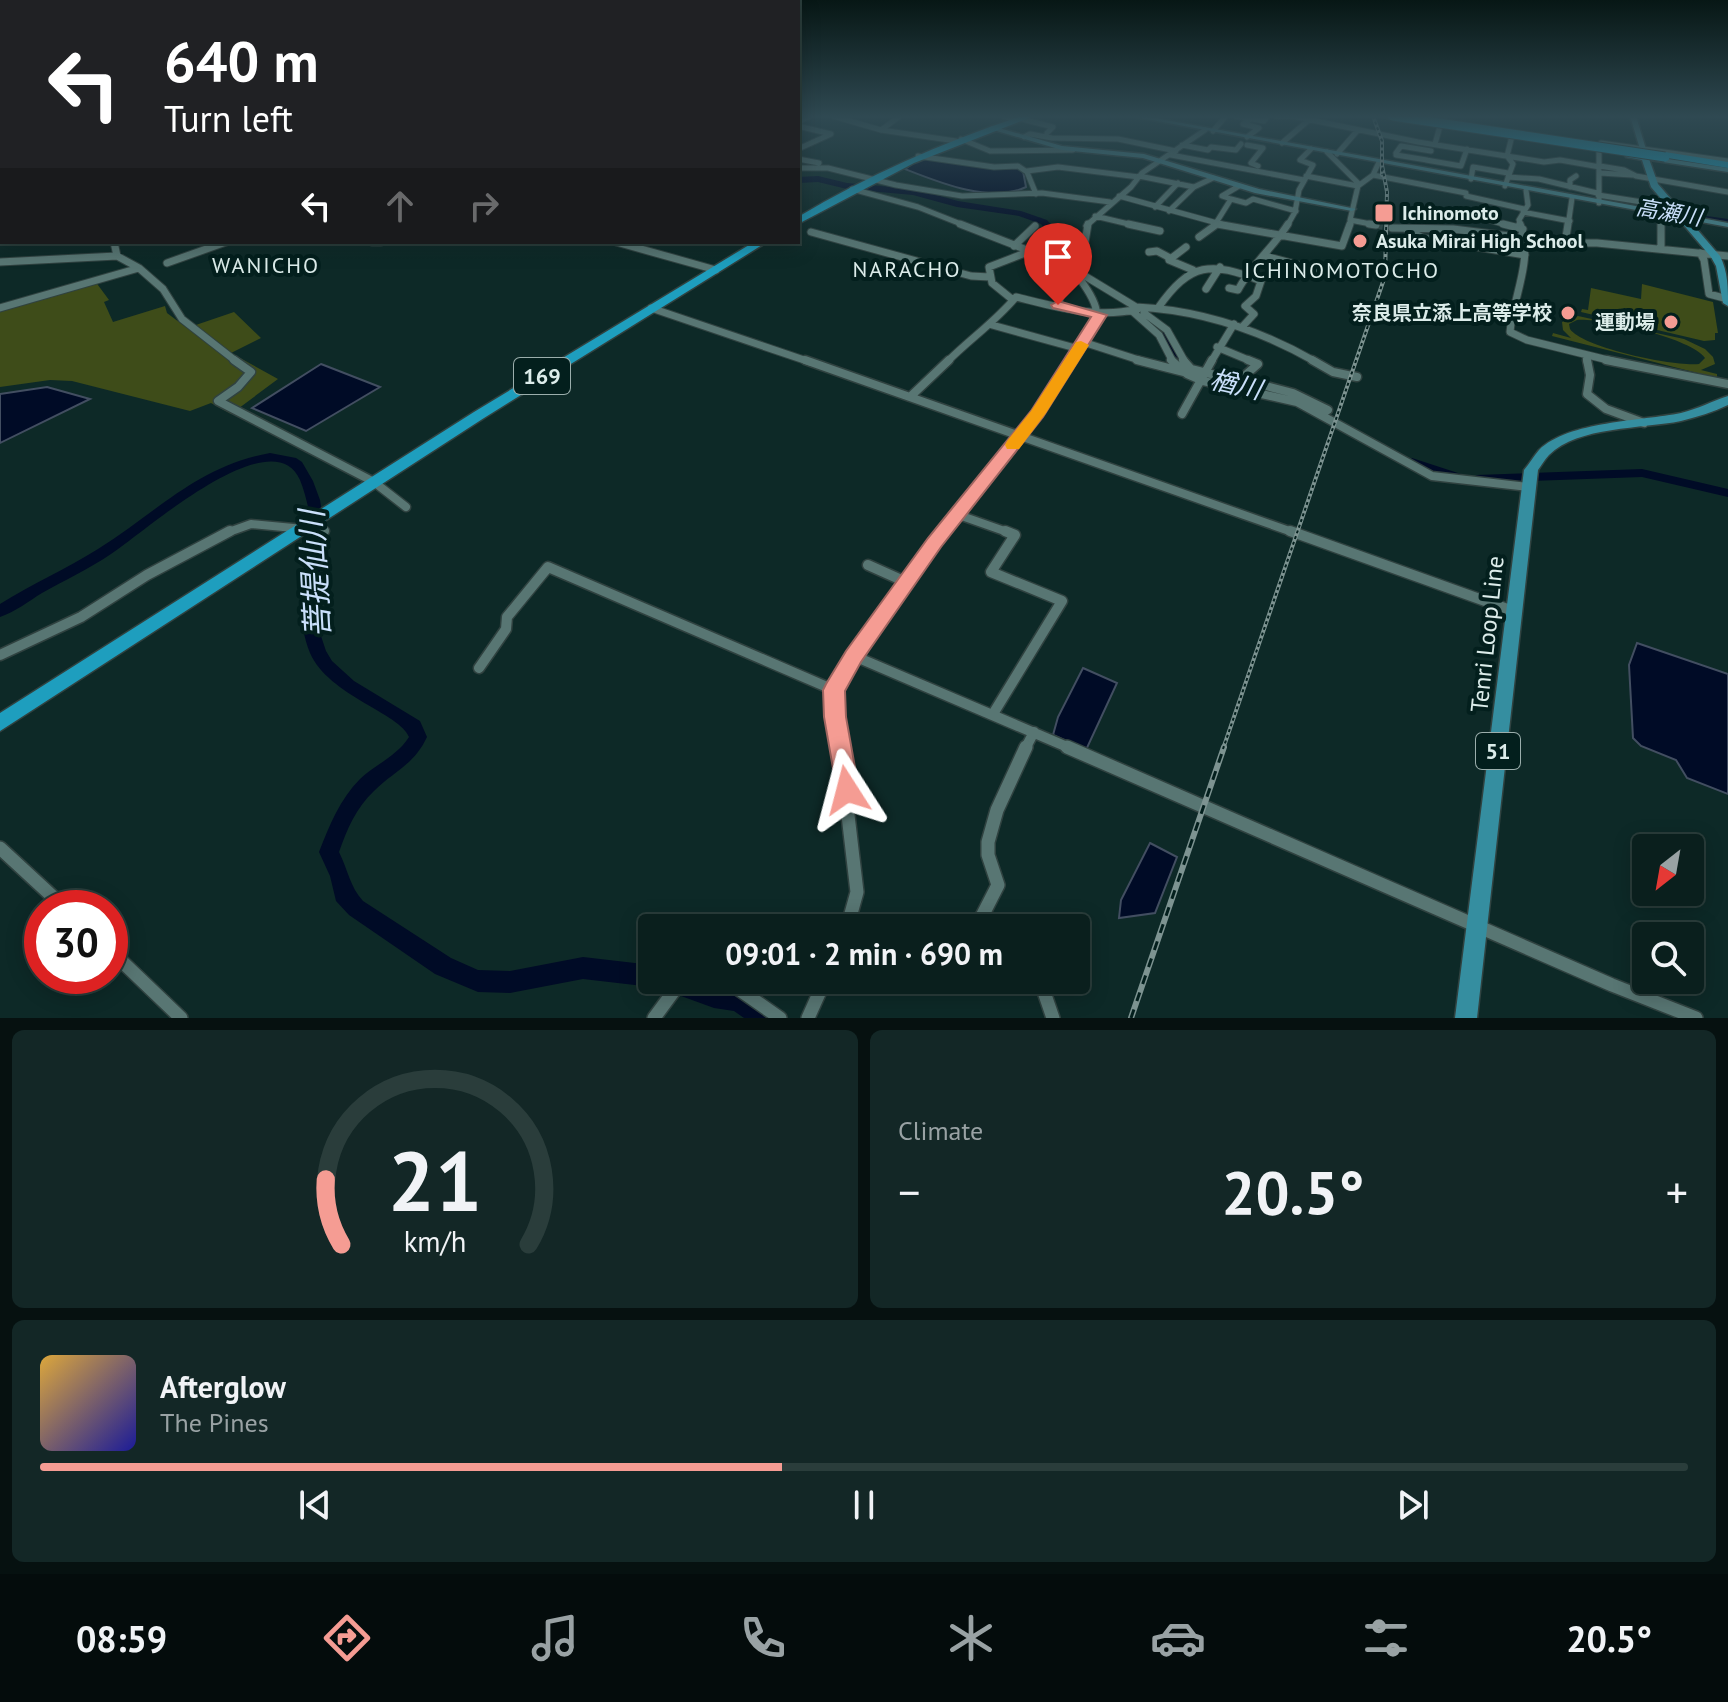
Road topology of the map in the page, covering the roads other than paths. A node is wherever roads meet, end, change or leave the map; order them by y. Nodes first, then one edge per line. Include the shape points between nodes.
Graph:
1 (1211, 163) edge
2 (821, 164) edge
3 (902, 164) edge
4 (970, 164) edge
5 (1013, 164) edge
6 (1157, 164) edge
7 (1169, 164) edge
8 (1215, 164) edge
9 (1252, 164) edge
10 (1309, 164) edge
11 (1338, 164) edge
12 (1378, 164) edge
13 (1388, 164) edge
14 (1425, 164) edge
15 (1513, 164) edge
16 (1565, 164) edge
17 (1600, 164) edge
18 (1647, 164) edge
19 (1018, 166) junction
20 (800, 168) edge
21 (1600, 168) junction
22 (1254, 169) junction
23 (1423, 169) junction
24 (840, 170) junction
25 (1027, 171) junction
26 (1201, 174) junction
27 (1373, 175) junction
28 (1508, 175) junction
29 (1139, 176) junction
30 (1576, 176) dead end
31 (1213, 178) junction
32 (1305, 178) junction
33 (1468, 178) junction
34 (1651, 178) junction
35 (869, 179) junction
36 (1178, 183) junction
37 (1359, 185) junction
38 (1240, 186) junction
39 (1505, 186) junction
40 (1194, 187) junction
41 (1570, 187) junction
42 (852, 189) junction
43 (1526, 190) junction
44 (1266, 192) junction
45 (1728, 192) edge
46 (1466, 193) junction
47 (1036, 194) junction
48 (1598, 197) junction
49 (1572, 198) junction
50 (1115, 199) junction
51 (1231, 199) junction
52 (1298, 199) junction
53 (1258, 200) junction
54 (1155, 207) junction
55 (1352, 209) junction
56 (1453, 210) dead end
57 (1524, 210) junction
58 (1169, 211) junction
59 (1296, 211) junction
60 (1679, 214) junction
61 (1661, 215) junction
62 (1095, 216) junction
63 (800, 220) edge
64 (1351, 221) junction
65 (1570, 221) junction
66 (1216, 223) junction
67 (1376, 225) tunnel mouth
68 (1728, 225) edge
69 (1035, 226) dead end
70 (1392, 228) tunnel mouth
71 (1523, 229) junction
72 (1407, 230) junction
73 (1160, 231) dead end
74 (811, 232) dead end
75 (1280, 234) junction
76 (1490, 235) junction
77 (1199, 237) dead end
78 (1527, 238) junction
79 (1584, 243) junction
80 (114, 244) edge
81 (220, 244) edge
82 (623, 244) edge
83 (759, 244) edge
84 (1014, 246) junction
85 (1186, 247) dead end
86 (1489, 249) junction
87 (1661, 249) junction
88 (1028, 252) junction
89 (1149, 252) dead end
90 (1700, 253) junction
91 (1525, 255) junction
92 (117, 256) junction
93 (1265, 256) junction
94 (1715, 256) junction
95 (1728, 256) edge
96 (1172, 259) junction
97 (0, 262) edge
98 (167, 263) dead end
99 (1220, 267) junction
100 (139, 268) junction
101 (716, 270) junction
102 (1193, 270) junction
103 (1079, 272) junction
104 (1325, 272) dead end
105 (1246, 275) junction
106 (1214, 276) junction
107 (990, 277) junction
108 (1064, 281) dead end
109 (1206, 289) dead end
110 (1013, 300) junction
111 (1252, 300) junction
112 (1728, 300) edge
113 (1058, 305) junction
114 (0, 308) edge
115 (651, 308) junction
116 (1158, 308) junction
117 (1135, 310) junction
118 (1100, 315) junction
119 (992, 325) junction
120 (1238, 325) junction
121 (1081, 345) junction
122 (1217, 347) junction
123 (1586, 356) junction
124 (1184, 372) junction
125 (1204, 377) junction
126 (1357, 377) dead end
127 (1728, 384) edge
128 (1241, 385) junction
129 (911, 396) junction
130 (1728, 400) edge
131 (1182, 414) dead end
132 (1644, 423) junction
133 (1022, 435) junction
134 (1529, 480) junction
135 (374, 482) junction
136 (406, 507) dead end
137 (956, 514) junction
138 (315, 525) junction
139 (868, 565) dead end
140 (906, 582) junction
141 (1513, 611) junction
142 (0, 655) edge
143 (854, 656) junction
144 (479, 668) dead end
145 (834, 690) junction
146 (993, 714) junction
147 (0, 723) edge
148 (1034, 732) junction
149 (0, 848) edge
150 (46, 890) edge
151 (851, 914) edge
152 (983, 914) edge
153 (1476, 925) junction
154 (128, 967) edge
155 (672, 994) edge
156 (746, 994) edge
157 (819, 994) edge
158 (1045, 994) edge
159 (181, 1018) edge
160 (654, 1018) edge
161 (780, 1018) edge
162 (808, 1018) edge
163 (1053, 1018) edge
164 (1466, 1018) edge
165 (1696, 1018) edge

1 - 26 street
2 - 24 street
3 - 35 highway
4 - 19 street
5 - 19 street
6 - 29 street
7 - 26 main road
8 - 22 street
9 - 22 street via 1259,166
10 - 32 street via 1313,165
11 - 37 street
12 - 27 street
13 - 23 main road
14 - 23 street
15 - 28 street
16 - 21 street
17 - 21 street
18 - 34 main road
19 - 25 street
20 - 24 street
21 - 34 street
21 - 48 street
22 - 32 street
22 - 38 street
23 - 33 main road
24 - 35 street
25 - 29 street via 1058,167
25 - 47 street
26 - 31 main road
27 - 37 street
27 - 46 street
28 - 33 street via 1473,167
28 - 39 street
28 - 41 street
29 - 36 street
29 - 50 street
30 - 41 street
31 - 38 main road
31 - 40 street
32 - 37 street
32 - 52 street
33 - 39 main road
33 - 46 street
34 - 45 street
34 - 60 main road
35 - 42 highway
35 - 47 street via 970,196
36 - 40 street
36 - 54 street
37 - 55 street
38 - 44 main road
38 - 51 street via 1222,196
39 - 43 main road
40 - 58 street
41 - 48 street
42 - 63 highway
42 - 84 street via 918,207
43 - 49 main road
43 - 57 street
44 - 52 main road
44 - 53 street
46 - 57 street
47 - 50 street
48 - 49 main road
48 - 60 street
48 - 61 main road
49 - 65 street
50 - 54 street
50 - 62 street
51 - 53 street
51 - 66 street
52 - 55 main road
52 - 59 street
53 - 59 street
54 - 58 street
55 - 64 street
56 - 71 street
57 - 65 street
57 - 71 street via 1519,220
58 - 66 street
59 - 75 street
60 - 61 main road
60 - 68 main road
60 - 94 main road
61 - 87 street
62 - 73 street
62 - 103 street via 1085,228
64 - 67 street
64 - 75 street via 1342,246
65 - 79 street via 1566,237
66 - 75 street
66 - 77 street
69 - 84 street
70 - 72 street
71 - 78 street
72 - 76 street
72 - 86 street via 1423,238
74 - 107 street
75 - 93 street
76 - 78 street
76 - 86 street
78 - 79 street
78 - 91 street
79 - 87 street
80 - 92 street
81 - 98 street
82 - 101 street
83 - 101 highway, 169
84 - 88 street
85 - 96 street
86 - 91 street
87 - 90 street
88 - 103 street
88 - 107 street via 992,265
89 - 96 street
90 - 94 street
90 - 112 street via 1709,294
91 - 123 street via 1510,332
92 - 97 street
92 - 100 street
93 - 104 street
93 - 105 street
94 - 95 street
94 - 112 main road
96 - 102 street
99 - 102 street
99 - 105 street
99 - 106 street
100 - 114 street
100 - 135 street via 163,289 182,319 251,372 218,401
101 - 115 highway, 169
102 - 106 street
102 - 116 street via 1173,285
103 - 117 street
103 - 118 street
105 - 111 street via 1261,281
105 - 111 street via 1238,290 1229,291
106 - 109 street
107 - 110 street via 997,291
108 - 113 street via 1052,291 1061,294
110 - 113 street
110 - 119 street
111 - 120 street via 1245,306 1254,314
113 - 118 street
115 - 129 street
115 - 135 highway, 169
116 - 117 street
116 - 120 street
117 - 118 street
117 - 124 street
117 - 125 street via 1167,330 1186,364
118 - 121 street
119 - 121 street
119 - 129 street via 981,329
120 - 122 street
120 - 126 street via 1276,339 1333,372
121 - 124 street
121 - 133 street
122 - 125 street
122 - 128 street via 1258,364
123 - 127 street
123 - 132 street via 1587,394 1601,407
124 - 125 street
125 - 128 street
125 - 131 street
128 - 134 street via 1297,402 1432,476
129 - 133 street
130 - 132 main road via 1706,411
132 - 134 main road via 1567,438 1536,458
133 - 137 street
133 - 141 street
134 - 141 main road, Tenri Loop Line / 51
135 - 136 street
135 - 138 highway, 169
137 - 140 street
137 - 146 street via 1015,535 991,572 1062,601
138 - 142 street via 251,524 232,530 81,617
138 - 147 highway, 169
139 - 140 street
140 - 143 street
141 - 153 main road, Tenri Loop Line / 51
143 - 145 street
143 - 146 street
144 - 145 street via 506,629 507,617 548,567
145 - 151 street via 857,892
146 - 148 street
148 - 152 street via 1003,792 989,839 998,885
148 - 153 street
149 - 150 street
153 - 164 main road, Tenri Loop Line / 51
153 - 165 street
154 - 159 street
155 - 160 street
156 - 161 street
157 - 162 street
158 - 163 street

